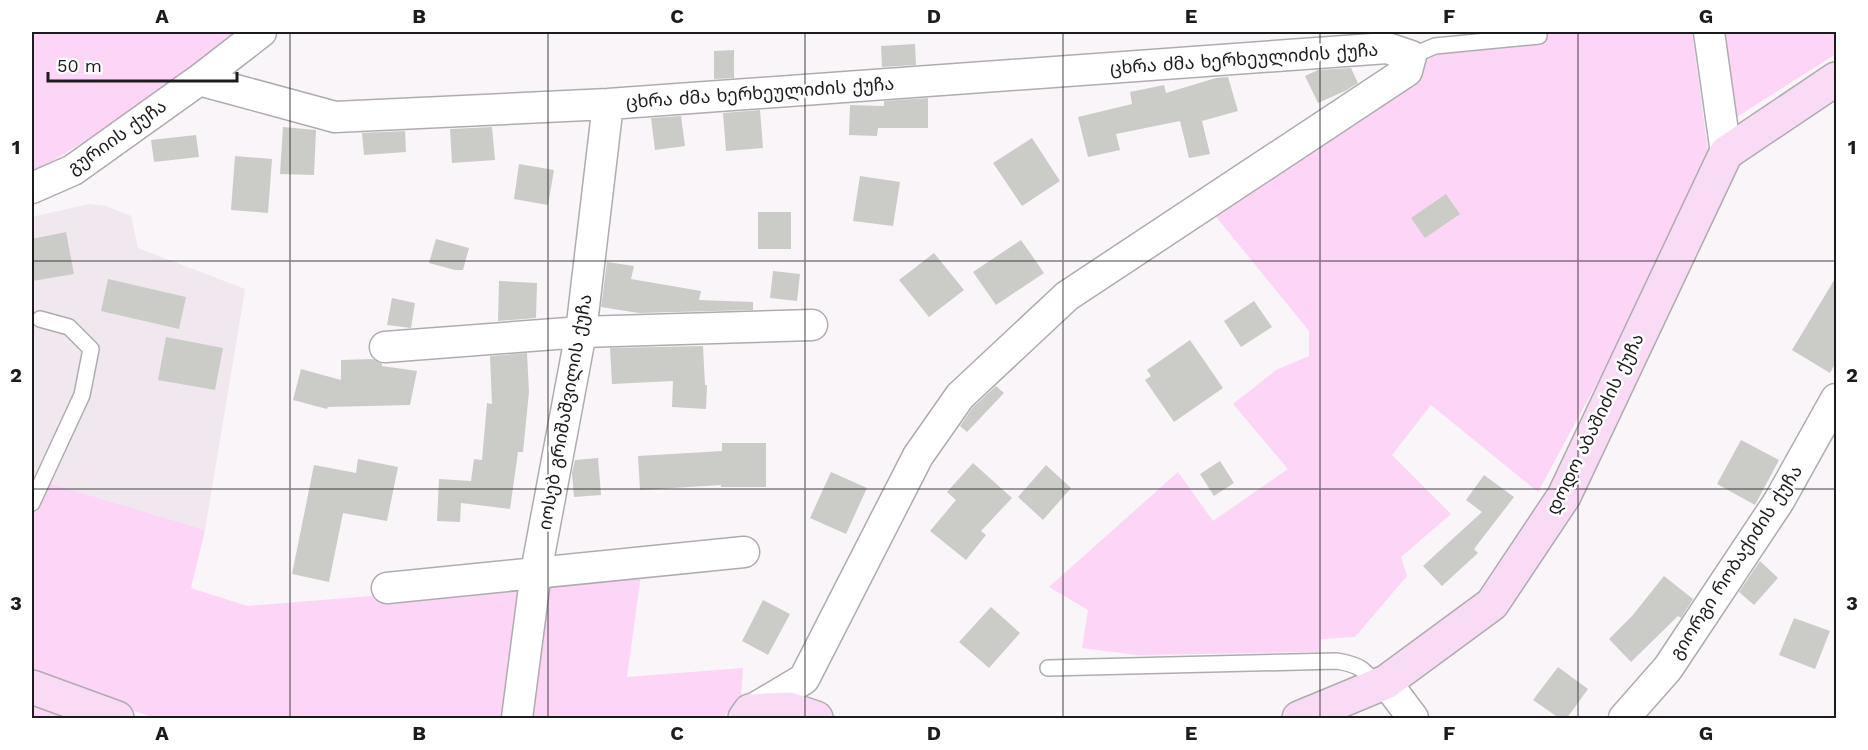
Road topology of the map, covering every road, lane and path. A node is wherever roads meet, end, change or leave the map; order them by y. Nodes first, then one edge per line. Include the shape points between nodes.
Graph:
1 (261, 32) edge
2 (1709, 32) edge
3 (1539, 36) dead end
4 (1411, 56) junction
5 (1836, 79) edge
6 (199, 80) junction
7 (608, 104) junction
8 (1725, 153) junction
9 (32, 188) edge
10 (40, 319) dead end
11 (812, 325) dead end
12 (581, 332) junction
13 (385, 347) dead end
14 (1836, 399) edge
15 (32, 503) edge
16 (744, 552) dead end
17 (537, 572) junction
18 (387, 588) dead end
19 (1048, 668) dead end
20 (1382, 684) junction
21 (32, 687) edge
22 (748, 715) edge
23 (117, 718) edge
24 (517, 718) edge
25 (816, 718) edge
26 (1299, 718) edge
27 (1413, 718) edge
28 (1624, 718) edge

1 - 6 street, გურიის ქუჩა
2 - 8 street
3 - 4 lane via 1435,46
4 - 7 street, ცხრა ძმა ხერხეულიძის ქუჩა via 1387,48
4 - 22 street, ცხრა ძმა ხერხეულიძის ქუჩა via 1407,71 1067,296 960,396 918,456 804,679
5 - 8 street
6 - 7 street, ცხრა ძმა ხერხეულიძის ქუჩა via 335,117
6 - 9 street, გურიის ქუჩა via 73,170
7 - 12 street, იოსებ გრიშაშვილის ქუჩა
8 - 20 street, დოდო აბაშიძის ქუჩა via 1564,496 1492,604
10 - 15 lane via 69,327 91,349 82,395
11 - 12 street
12 - 13 street
12 - 17 street, იოსებ გრიშაშვილის ქუჩა
14 - 28 street, გიორგი რობაქიძის ქუჩა via 1779,501 1668,668
16 - 17 street
17 - 18 street
17 - 24 street, იოსებ გრიშაშვილის ქუჩა
19 - 20 lane via 1337,661 1364,669
20 - 26 street, დოდო აბაშიძის ქუჩა
20 - 27 street
21 - 23 street
22 - 25 street via 789,709

